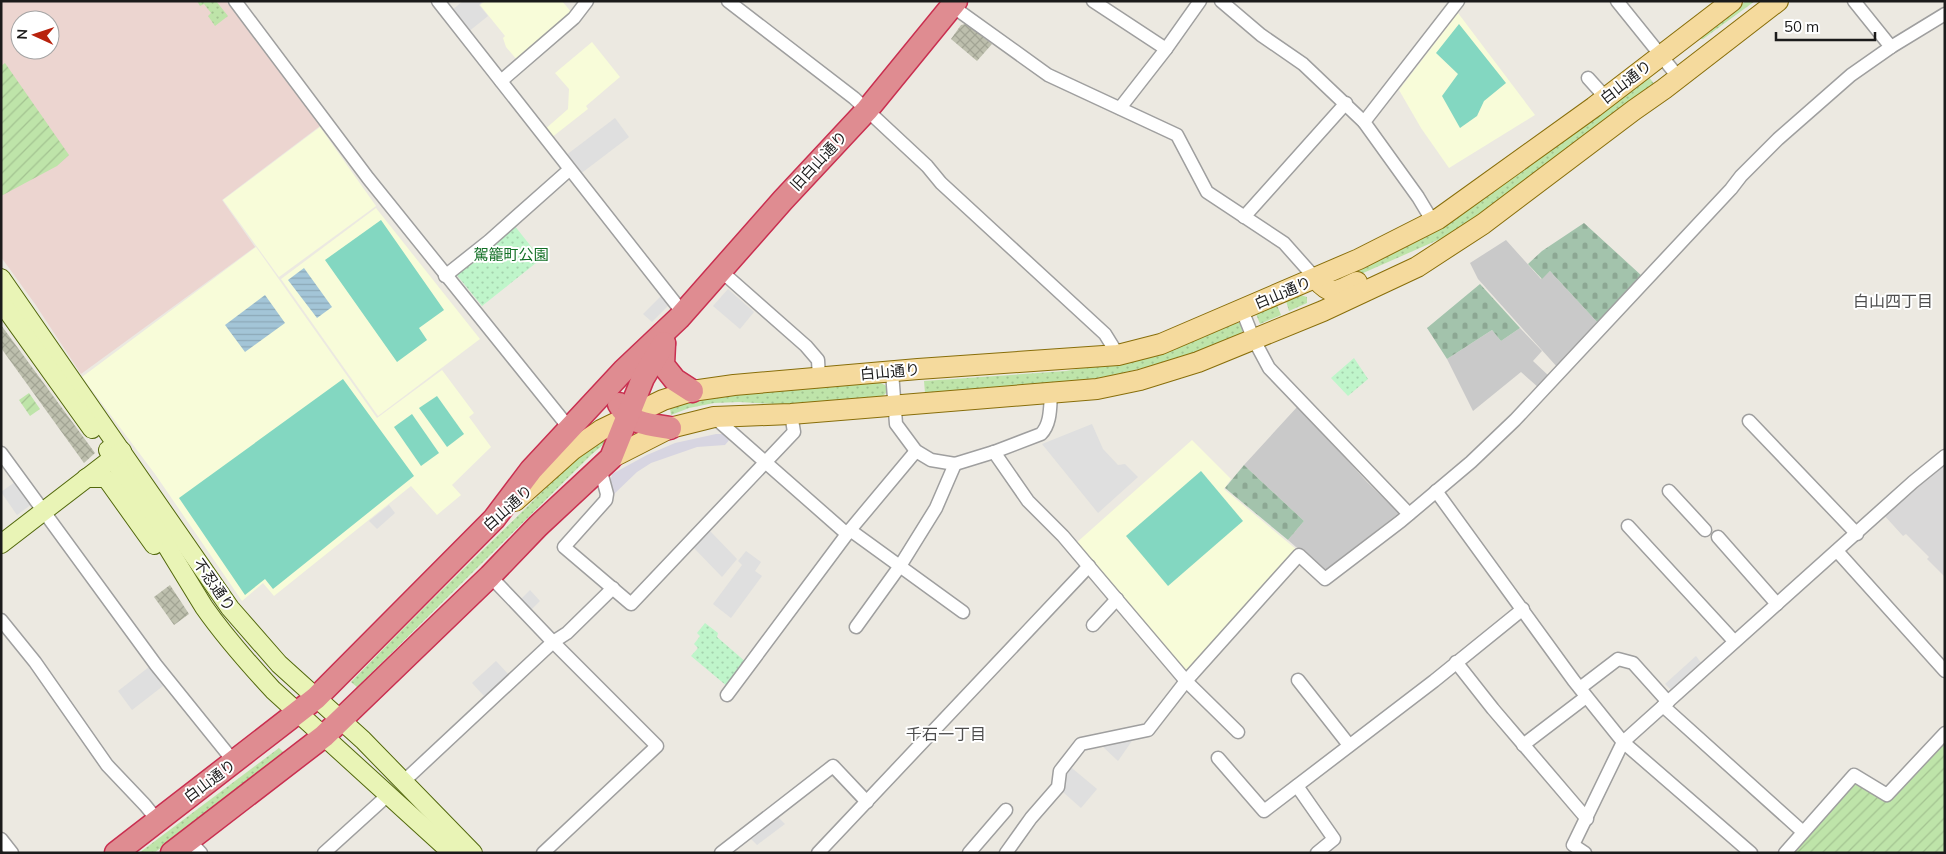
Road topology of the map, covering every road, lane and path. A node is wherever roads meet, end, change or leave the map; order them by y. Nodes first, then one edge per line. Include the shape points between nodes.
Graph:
1 (235, 1) edge
2 (438, 1) edge
3 (587, 1) edge
4 (728, 1) edge
5 (1092, 1) edge
6 (1200, 1) edge
7 (1221, 1) edge
8 (1458, 1) edge
9 (1617, 1) edge
10 (1732, 1) edge
11 (1778, 1) edge
12 (1854, 1) edge
13 (954, 4) edge
14 (1942, 20) edge
15 (1690, 34) junction
16 (1891, 46) junction
17 (1166, 49) junction
18 (1661, 55) junction
19 (1707, 57) junction
20 (1588, 78) dead end
21 (1679, 78) junction
22 (502, 81) junction
23 (1606, 98) junction
24 (1346, 103) junction
25 (1120, 108) junction
26 (867, 110) junction
27 (1364, 122) junction
28 (569, 170) junction
29 (1244, 218) junction
30 (1433, 222) junction
31 (1434, 256) junction
32 (721, 271) junction
33 (445, 276) junction
34 (1, 278) edge
35 (1316, 279) junction
36 (1, 302) edge
37 (1242, 310) junction
38 (681, 315) junction
39 (1254, 340) junction
40 (664, 344) junction
41 (1118, 355) junction
42 (892, 372) junction
43 (619, 376) junction
44 (819, 378) junction
45 (692, 391) junction
46 (1051, 394) junction
47 (894, 406) junction
48 (792, 414) junction
49 (627, 416) junction
50 (714, 417) junction
51 (1749, 421) dead end
52 (670, 428) junction
53 (570, 429) junction
54 (916, 451) junction
55 (1, 452) edge
56 (994, 452) junction
57 (118, 454) junction
58 (1945, 456) edge
59 (765, 462) junction
60 (605, 463) junction
61 (955, 464) junction
62 (86, 478) junction
63 (1436, 491) junction
64 (1669, 491) dead end
65 (44, 511) junction
66 (1409, 514) junction
67 (494, 519) junction
68 (1628, 526) dead end
69 (1705, 530) dead end
70 (848, 532) junction
71 (1856, 534) junction
72 (1718, 538) dead end
73 (1, 544) edge
74 (1837, 552) junction
75 (900, 566) junction
76 (1089, 566) junction
77 (490, 576) junction
78 (613, 588) junction
79 (1117, 599) junction
80 (1777, 604) junction
81 (204, 607) junction
82 (1524, 609) junction
83 (963, 612) dead end
84 (1, 620) edge
85 (1093, 624) dead end
86 (856, 627) dead end
87 (1734, 641) junction
88 (553, 642) junction
89 (1456, 662) junction
90 (1945, 671) edge
91 (1298, 680) dead end
92 (1186, 681) junction
93 (1583, 692) junction
94 (727, 695) dead end
95 (316, 698) junction
96 (1665, 704) junction
97 (298, 713) junction
98 (341, 721) junction
99 (1238, 732) dead end
100 (1945, 733) edge
101 (324, 736) junction
102 (1623, 742) junction
103 (1349, 745) junction
104 (1523, 745) junction
105 (1218, 758) dead end
106 (235, 763) junction
107 (404, 781) junction
108 (1297, 786) junction
109 (388, 794) junction
110 (867, 802) junction
111 (1006, 810) dead end
112 (1587, 819) junction
113 (158, 821) junction
114 (1803, 832) junction
115 (1, 839) edge
116 (187, 848) edge
117 (1320, 852) edge
118 (12, 853) edge
119 (116, 853) edge
120 (324, 853) edge
121 (452, 853) edge
122 (473, 853) edge
123 (543, 853) edge
124 (721, 853) edge
125 (818, 853) edge
126 (969, 853) edge
127 (1006, 853) edge
128 (1585, 853) edge
129 (1751, 853) edge
130 (1785, 853) edge

1 - 33 street via 313,108
2 - 22 street
3 - 22 street via 574,18
4 - 26 street via 829,77
5 - 17 street
6 - 17 street
7 - 24 street via 1261,35 1303,64
8 - 27 street
9 - 18 street
10 - 15 main road, 白山通り
11 - 19 main road, 白山通り
12 - 16 street
13 - 25 street via 1048,75
13 - 26 highway, 旧白山通り
14 - 16 street
15 - 18 main road, 白山通り
15 - 19 main road
16 - 63 street via 1851,75 1778,139 1515,420
17 - 25 street
18 - 21 street
18 - 23 main road, 白山通り
19 - 21 main road, 白山通り
20 - 23 street
21 - 31 main road, 白山通り via 1483,224
22 - 28 street
23 - 30 main road, 白山通り
24 - 27 street
24 - 29 street
25 - 29 street via 1177,135 1207,192
26 - 32 highway, 旧白山通り
26 - 41 street via 1105,334
27 - 30 street
28 - 33 street
28 - 38 street
29 - 35 street via 1284,243
30 - 35 main road, 白山通り
31 - 35 main road via 1388,268 1335,292 1325,290
31 - 39 main road, 白山通り via 1400,276
32 - 38 highway, 旧白山通り
32 - 44 street via 806,346 818,360
33 - 53 street
34 - 57 main road, 不忍通り
35 - 37 main road, 白山通り
36 - 57 main road, 不忍通り
37 - 39 street
37 - 41 main road, 白山通り via 1161,344
38 - 40 highway
38 - 43 highway
39 - 46 main road, 白山通り via 1140,380
39 - 66 street via 1269,368
40 - 45 highway via 663,365 675,380
40 - 49 highway via 643,378
41 - 42 main road, 白山通り
42 - 44 main road, 白山通り
42 - 47 street
43 - 49 highway via 616,391
43 - 53 highway
44 - 45 main road, 白山通り
45 - 49 main road, 白山通り
46 - 47 main road, 白山通り
46 - 56 street via 1045,430
47 - 48 main road, 白山通り
47 - 54 street via 896,424
48 - 50 main road, 白山通り
48 - 59 street via 794,432
49 - 52 highway via 641,423
49 - 60 highway
49 - 67 main road, 白山通り via 572,450
50 - 52 main road, 白山通り
50 - 59 street
51 - 71 street
52 - 60 main road, 白山通り
53 - 67 highway via 531,470
54 - 61 street via 931,460
54 - 70 street
55 - 65 street
56 - 61 street
56 - 76 street via 1028,501
57 - 62 main road
57 - 81 main road, 不忍通り
57 - 95 main road, 不忍通り via 230,608 264,649
58 - 71 street
59 - 70 street
59 - 78 street via 631,604
60 - 77 highway, 白山通り
60 - 78 street via 606,500 564,547
61 - 75 street via 936,508
62 - 65 main road
62 - 81 main road via 105,478 109,482 181,583
63 - 66 street
63 - 82 street
64 - 69 street
65 - 73 main road
65 - 106 street via 156,665
66 - 92 street via 1325,579 1299,555
67 - 95 highway, 白山通り
68 - 87 street
70 - 75 street
70 - 94 street
71 - 74 street
72 - 80 street
74 - 80 street
74 - 90 street
75 - 83 street
75 - 86 street
76 - 79 street
76 - 110 street
77 - 88 street
77 - 98 highway, 白山通り
78 - 88 street via 567,633
79 - 85 street
79 - 92 street
80 - 87 street
81 - 97 main road, 不忍通り via 249,664
82 - 89 street
82 - 93 street
84 - 113 street via 108,765
87 - 96 street
88 - 107 street
88 - 123 street via 657,746
89 - 103 street
89 - 104 street
91 - 103 street
92 - 99 street
92 - 127 street via 1148,730 1081,744 1060,771 1058,787
93 - 96 street via 1618,659 1633,662
93 - 102 street
93 - 104 street
95 - 97 highway, 白山通り
95 - 98 main road, 不忍通り
96 - 102 street
96 - 114 street
97 - 101 main road, 不忍通り
97 - 106 highway, 白山通り
98 - 101 highway, 白山通り
98 - 107 main road, 不忍通り
100 - 114 street via 1887,795 1854,775
101 - 109 main road, 不忍通り
101 - 116 highway, 白山通り
102 - 112 street
102 - 129 street
103 - 108 street
104 - 112 street
105 - 108 street via 1264,811
106 - 113 highway, 白山通り
107 - 122 main road, 不忍通り
108 - 117 street via 1334,839
109 - 120 street
109 - 121 main road, 不忍通り
110 - 124 street via 833,766
110 - 125 street
111 - 126 street
112 - 128 street via 1573,845
113 - 119 highway, 白山通り
114 - 130 street
115 - 118 street

